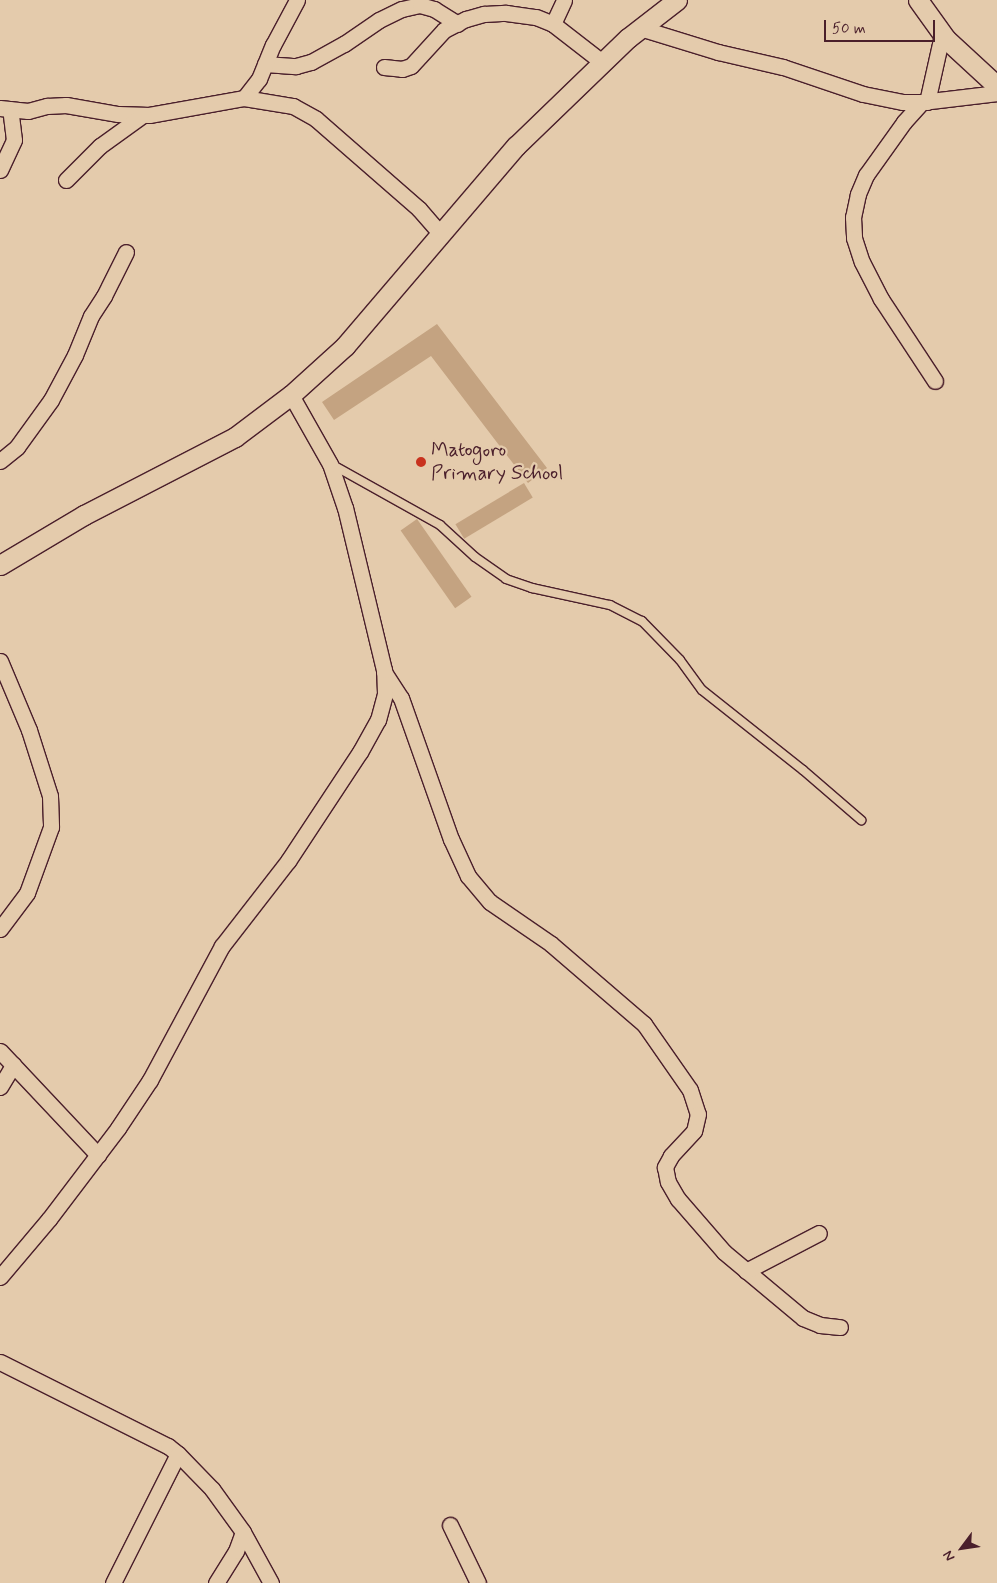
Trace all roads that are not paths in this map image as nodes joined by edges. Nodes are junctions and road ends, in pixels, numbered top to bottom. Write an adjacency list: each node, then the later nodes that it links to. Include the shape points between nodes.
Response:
1 (297, 0): 10 (street)
2 (564, 0): 6 (street)
3 (677, 0): 7 (street)
4 (918, 0): 8 (street)
5 (458, 24): 6 (street, via 484,14 506,13 536,17); 10 (street, via 434,9 420,5 379,20 311,62 296,66); 11 (street, via 444,30 411,66 402,69)
6 (553, 24): 9 (street)
7 (640, 28): 9 (street); 15 (street, via 791,70 863,94)
8 (942, 35): 12 (street); 15 (street)
9 (602, 62): 20 (street, via 516,146)
10 (265, 64): 14 (street, via 259,80)
11 (384, 67)
12 (997, 86)
13 (997, 93): 15 (street)
14 (244, 98): 17 (street); 20 (street, via 293,106 316,119 419,209)
15 (924, 102): 22 (street, via 904,122 866,175 853,217 854,238 862,262 881,299)
16 (5, 108): 17 (street, via 28,111 58,105); 18 (street, via 14,140)
17 (143, 115): 19 (street, via 100,146)
18 (0, 170)
19 (66, 180)
20 (440, 233): 23 (street, via 345,346)
21 (126, 252): 24 (street, via 51,400 17,447)
22 (935, 381)
23 (291, 395): 25 (street); 26 (street, via 235,437 84,516)
24 (0, 461)
25 (330, 464): 28 (street, via 345,508); 29 (lane, via 440,525 475,557 506,579 610,605 642,621 702,690)
26 (0, 565)
27 (0, 660): 30 (street, via 29,730 47,786 51,826 27,893)
28 (384, 670): 34 (street, via 384,693 378,720 360,752 288,861 222,946 150,1080); 36 (street, via 401,698 451,839 468,876 490,902 551,944 644,1024 690,1090 698,1114 694,1131 665,1167 668,1182 698,1224)
29 (861, 820)
30 (0, 929)
31 (0, 1051): 32 (street)
32 (13, 1065): 33 (street); 34 (street)
33 (0, 1087)
34 (98, 1155): 37 (street)
35 (819, 1233): 36 (street)
36 (746, 1271): 38 (street, via 803,1318 820,1325)
37 (0, 1277)
38 (840, 1326)
39 (0, 1362): 40 (street, via 168,1446)
40 (178, 1454): 42 (street, via 212,1489); 43 (street)
41 (450, 1525): 46 (street)
42 (243, 1532): 44 (street, via 236,1551); 45 (street)
43 (113, 1583)
44 (216, 1583)
45 (271, 1583)
46 (478, 1583)

